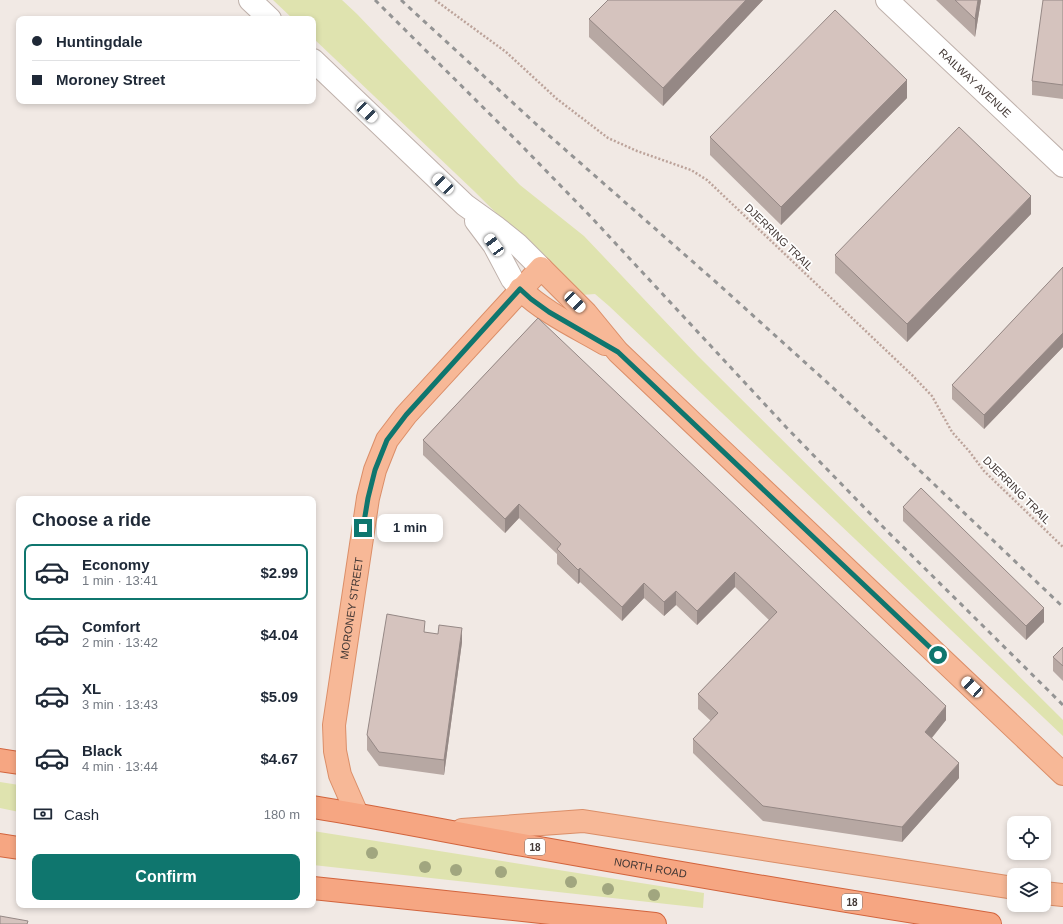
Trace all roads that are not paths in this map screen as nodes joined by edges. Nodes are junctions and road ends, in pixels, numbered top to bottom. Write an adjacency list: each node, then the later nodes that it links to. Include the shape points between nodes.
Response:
1 (250, 0): 3 (street)
2 (887, 0): 5 (street, RAILWAY AVENUE)
3 (267, 16)
4 (316, 63): 6 (street)
5 (1063, 166)
6 (465, 205): 7 (street, via 517,244); 8 (street, via 494,245)
7 (541, 268): 8 (main road, MORONEY STREET); 9 (main road, via 586,313)
8 (520, 289): 9 (main road, via 549,312); 14 (main road, MORONEY STREET, via 406,415 387,440 375,470 368,498 334,725 334,751 340,775)
9 (618, 352): 12 (main road)
10 (0, 760): 11 (highway)
11 (16, 763)
12 (1063, 774)
13 (316, 807): 14 (highway, NORTH ROAD / 18)
14 (357, 814): 15 (highway, NORTH ROAD / 18)
15 (445, 832): 18 (main road, via 583,821); 23 (highway, NORTH ROAD / 18)
16 (0, 845): 17 (highway)
17 (16, 848)
18 (1007, 887)
19 (316, 888): 22 (highway)
20 (1051, 894): 21 (main road)
21 (1063, 895)
22 (655, 924)
23 (990, 924)

